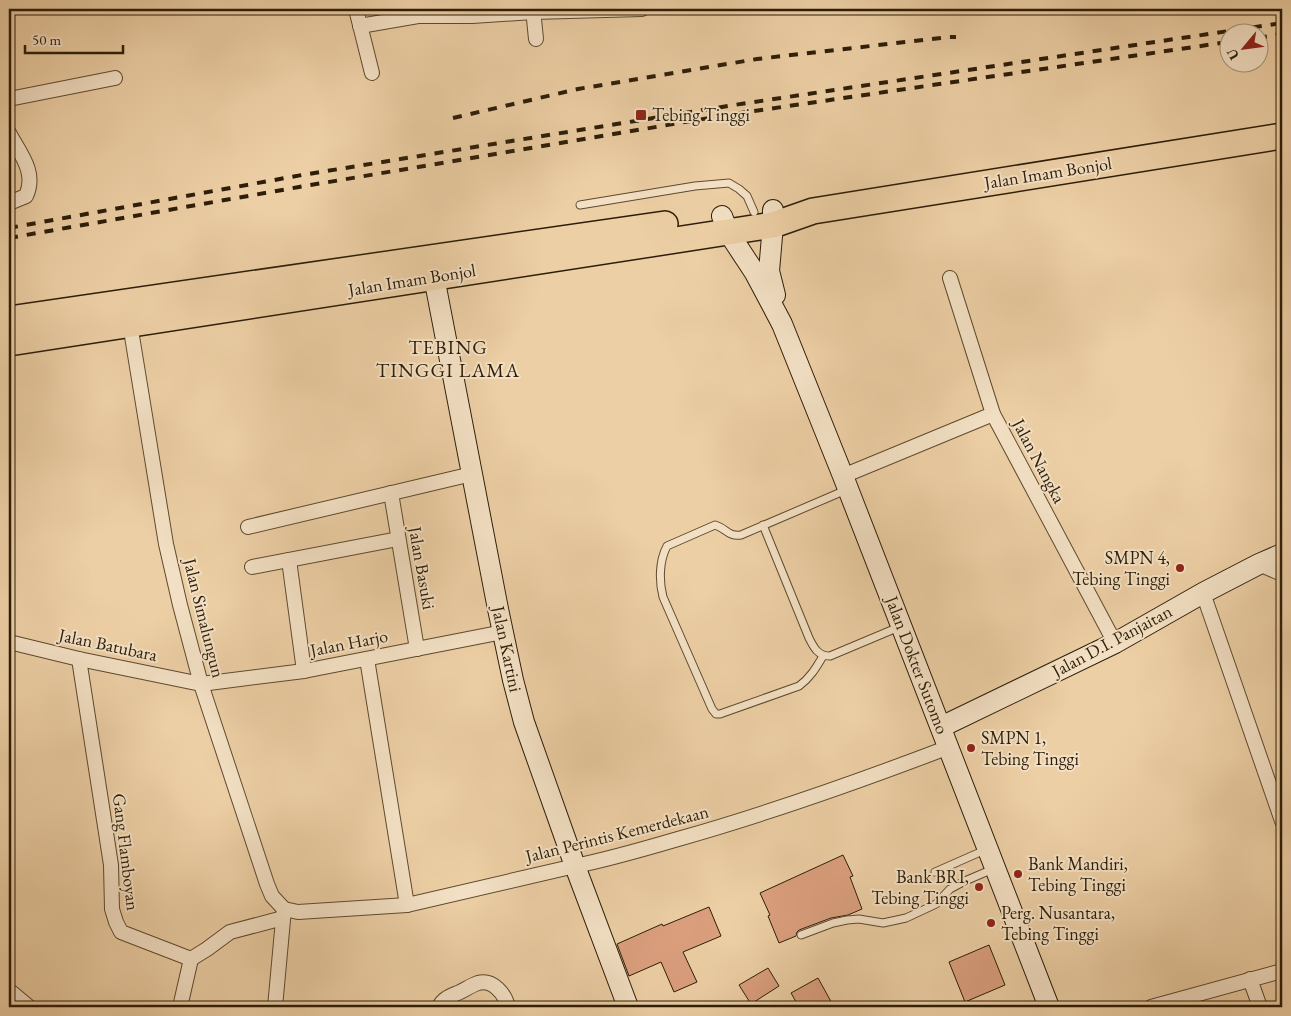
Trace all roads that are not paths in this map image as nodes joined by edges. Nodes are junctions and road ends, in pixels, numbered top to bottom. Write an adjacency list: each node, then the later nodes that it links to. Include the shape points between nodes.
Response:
1 (356, 9): 5 (street)
2 (642, 9): 3 (street)
3 (533, 11): 4 (street); 6 (street)
4 (472, 12): 5 (street, via 418,16)
5 (360, 26): 7 (street)
6 (536, 39)
7 (372, 73)
8 (115, 78): 9 (street)
9 (9, 99)
10 (9, 133): 12 (street, via 28,168 30,181 26,196)
11 (1282, 136): 14 (highway, Jalan Imam Bonjol, via 813,210 780,209)
12 (9, 203)
13 (580, 205): 14 (lane, via 729,183)
14 (767, 216): 15 (highway, Jalan Imam Bonjol); 20 (street, Jalan Dokter Sutomo, via 769,271)
15 (725, 224): 16 (highway, Jalan Imam Bonjol); 20 (street, Jalan Dokter Sutomo)
16 (432, 267): 18 (highway, Jalan Imam Bonjol); 19 (highway, Jalan Imam Bonjol); 23 (street, Jalan Kartini)
17 (950, 278): 22 (street)
18 (9, 319)
19 (130, 324): 21 (highway, Jalan Imam Bonjol); 44 (street, Jalan Simalungun, via 166,544)
20 (782, 324): 24 (street, Jalan Dokter Sutomo)
21 (9, 343)
22 (993, 414): 24 (street, Jalan Nangka); 38 (street, Jalan Nangka)
23 (472, 474): 25 (street); 36 (street, Jalan Kartini)
24 (846, 482): 26 (lane); 35 (street, Jalan Dokter Sutomo)
25 (391, 493): 27 (street); 28 (street, Jalan Basuki)
26 (763, 525): 40 (lane, via 809,638 815,650); 40 (lane, via 734,536 715,525 667,546 664,552 659,577 663,597 712,709 720,714 799,686 815,671)
27 (248, 527)
28 (398, 539): 30 (street); 39 (street, Jalan Basuki)
29 (1282, 554): 31 (street, Jalan D.I. Panjaitan)
30 (289, 560): 32 (street); 43 (street)
31 (1259, 564): 33 (street); 34 (street, Jalan D.I. Panjaitan)
32 (252, 567)
33 (1282, 574)
34 (1203, 593): 38 (street, Jalan D.I. Panjaitan); 47 (street)
35 (902, 626): 40 (lane); 45 (street, Jalan Dokter Sutomo)
36 (503, 632): 39 (street, Jalan Harjo); 49 (street, Jalan Kartini, via 524,722)
37 (9, 642): 42 (street, Jalan Batubara)
38 (1115, 642): 45 (street, Jalan D.I. Panjaitan)
39 (417, 649): 41 (street, Jalan Harjo)
40 (823, 656)
41 (367, 659): 43 (street, Jalan Harjo); 52 (street)
42 (79, 660): 44 (street, Jalan Batubara); 55 (street, Gang Flamboyan, via 111,864 112,909 116,922 121,932)
43 (304, 671): 44 (street, Jalan Harjo)
44 (201, 684): 53 (street, Jalan Simalungun, via 267,884)
45 (941, 727): 46 (street, Jalan Dokter Sutomo)
46 (949, 747): 48 (street, Jalan Dokter Sutomo); 49 (street, Jalan Perintis Kemerdekaan, via 731,824 603,861)
47 (1282, 821)
48 (988, 848): 50 (street, Jalan Dokter Sutomo); 51 (lane)
49 (574, 866): 52 (street, Jalan Perintis Kemerdekaan); 64 (street, Jalan Kartini)
50 (996, 868): 54 (lane, via 950,889 936,904 906,918 883,923 847,920); 65 (street, Jalan Dokter Sutomo)
51 (935, 872)
52 (407, 905): 53 (street, Jalan Perintis Kemerdekaan)
53 (284, 914): 55 (street, via 230,932); 61 (street)
54 (801, 936)
55 (191, 959): 60 (street)
56 (1282, 971): 57 (street)
57 (1250, 979): 66 (street); 67 (street)
58 (11, 992): 59 (street)
59 (29, 1007)
60 (180, 1007)
61 (275, 1007)
62 (439, 1007): 63 (street, via 444,999 478,983 489,983 506,998)
63 (508, 1007)
64 (628, 1007)
65 (1049, 1007)
66 (1151, 1007)
67 (1260, 1007)

